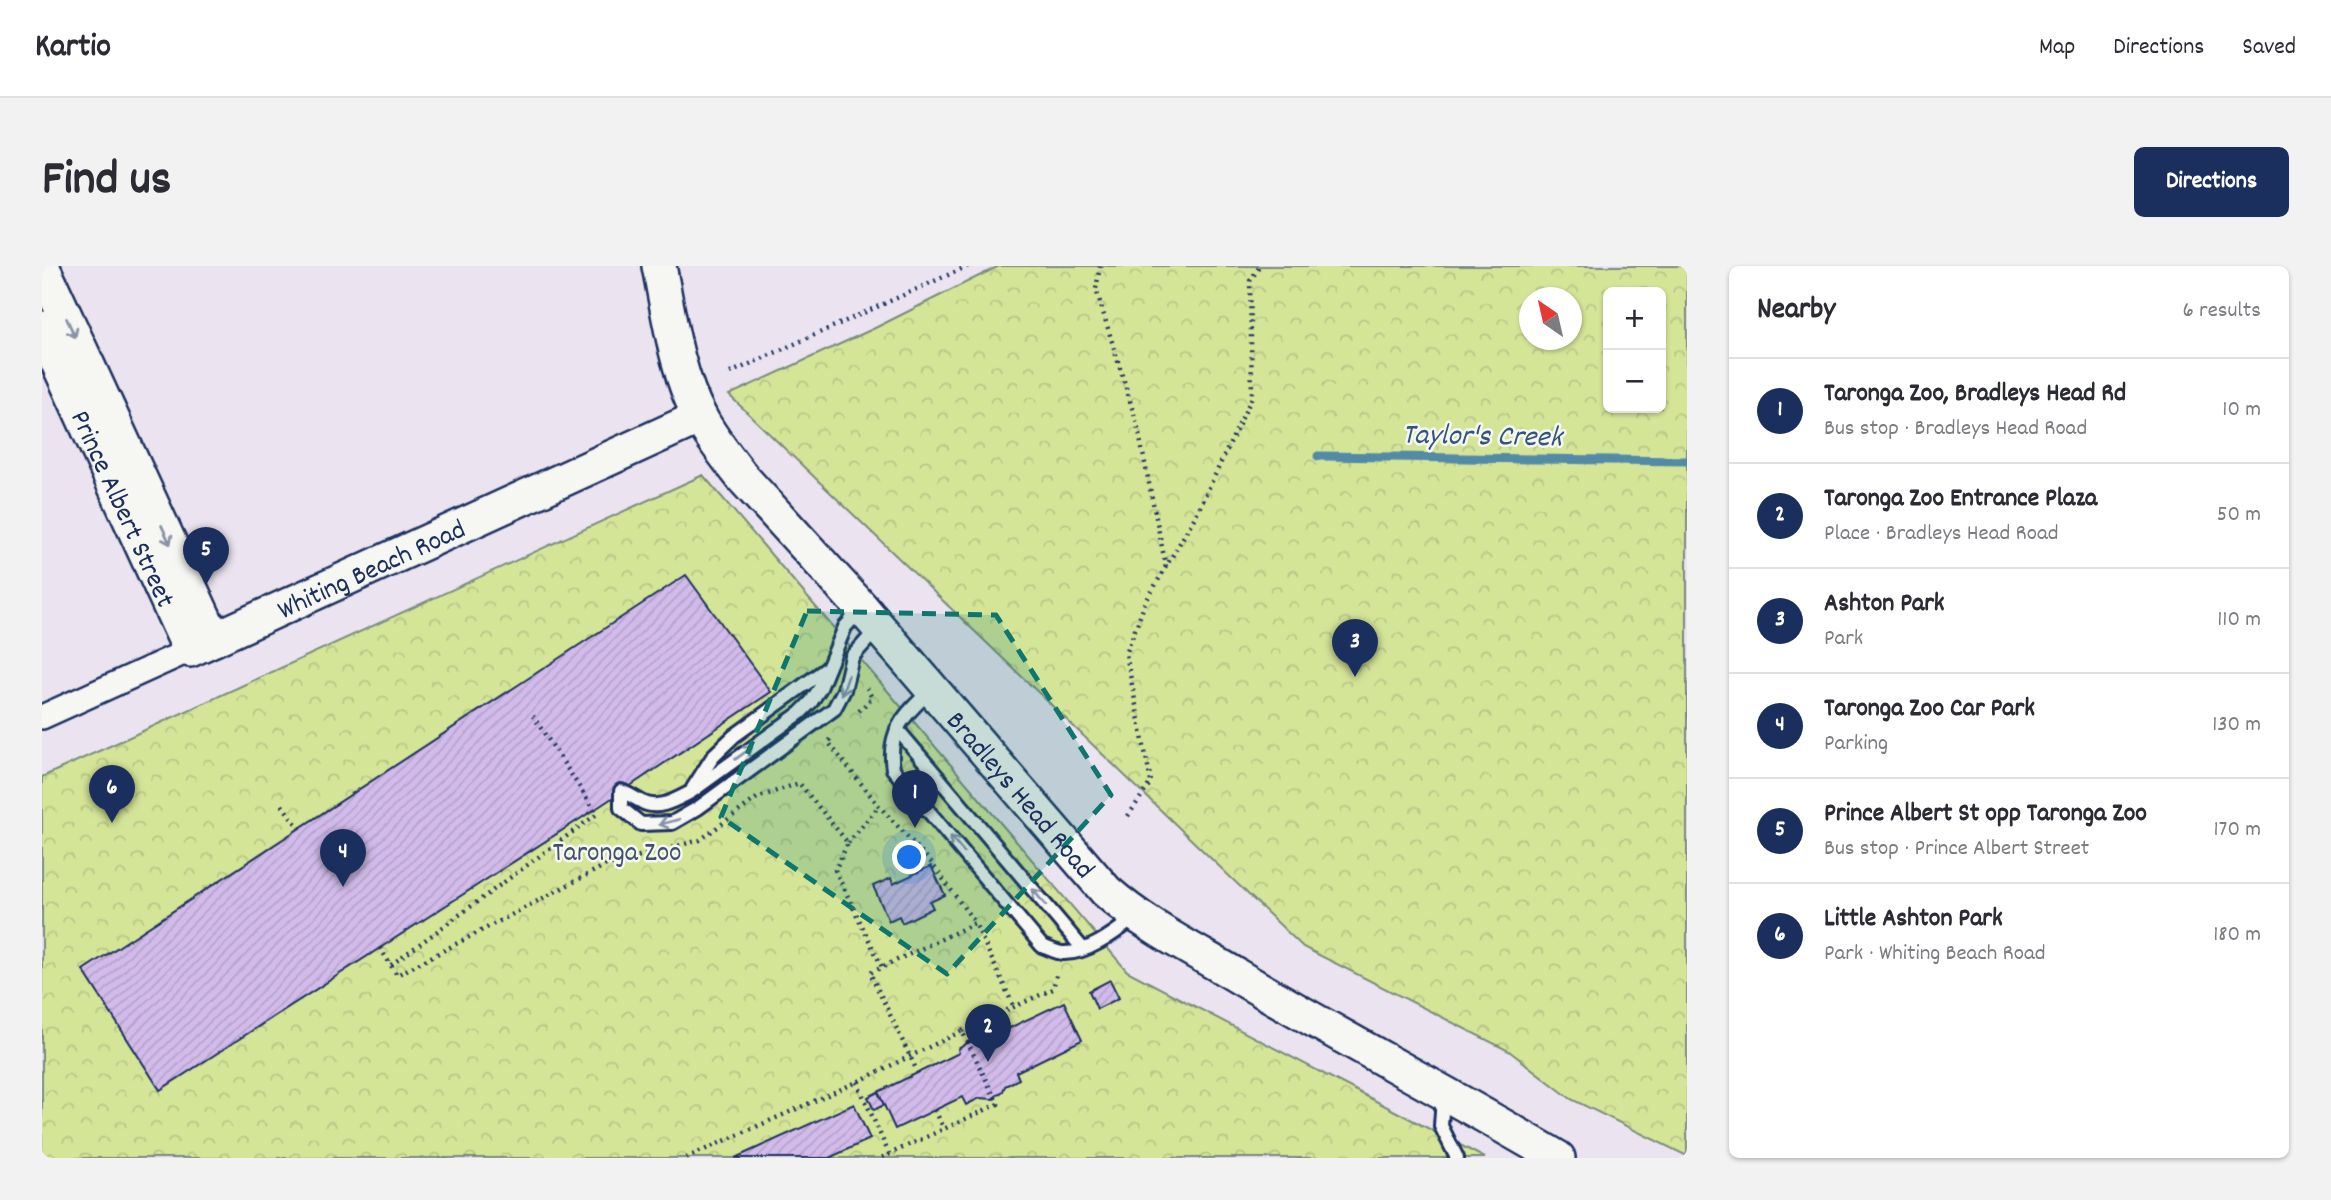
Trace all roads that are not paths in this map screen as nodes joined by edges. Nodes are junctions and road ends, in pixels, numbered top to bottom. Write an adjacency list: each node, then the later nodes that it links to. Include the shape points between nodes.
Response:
1 (43, 266): 6 (street, Prince Albert Street, one-way to 6)
2 (659, 266): 4 (street, Bradleys Head Road, via 678,353)
3 (43, 331): 6 (street, Prince Albert Street)
4 (700, 417): 5 (street, Bradleys Head Road, via 743,478); 6 (street, Whiting Beach Road)
5 (870, 618): 7 (lane, via 845,627); 8 (street, Bradleys Head Road); 11 (lane, one-way to 11, via 834,709 672,823 641,824 621,808 621,791 645,805 673,802)
6 (202, 644): 9 (street, Whiting Beach Road)
7 (827, 668): 11 (lane, via 734,736 714,755); 11 (lane, one-way to 7, via 800,713 820,688)
8 (932, 690): 10 (lane, via 912,707); 12 (street, Bradleys Head Road, via 1106,891)
9 (42, 717)
10 (897, 729): 13 (lane, one-way to 10); 13 (lane, one-way to 10, via 1062,954 1042,946 893,769 890,750)
11 (691, 792)
12 (1137, 915): 13 (lane); 14 (street, Bradleys Head Road)
13 (1083, 949)
14 (1444, 1093): 15 (lane, via 1441,1126); 16 (street, Bradleys Head Road)
15 (1457, 1158)
16 (1558, 1158)

